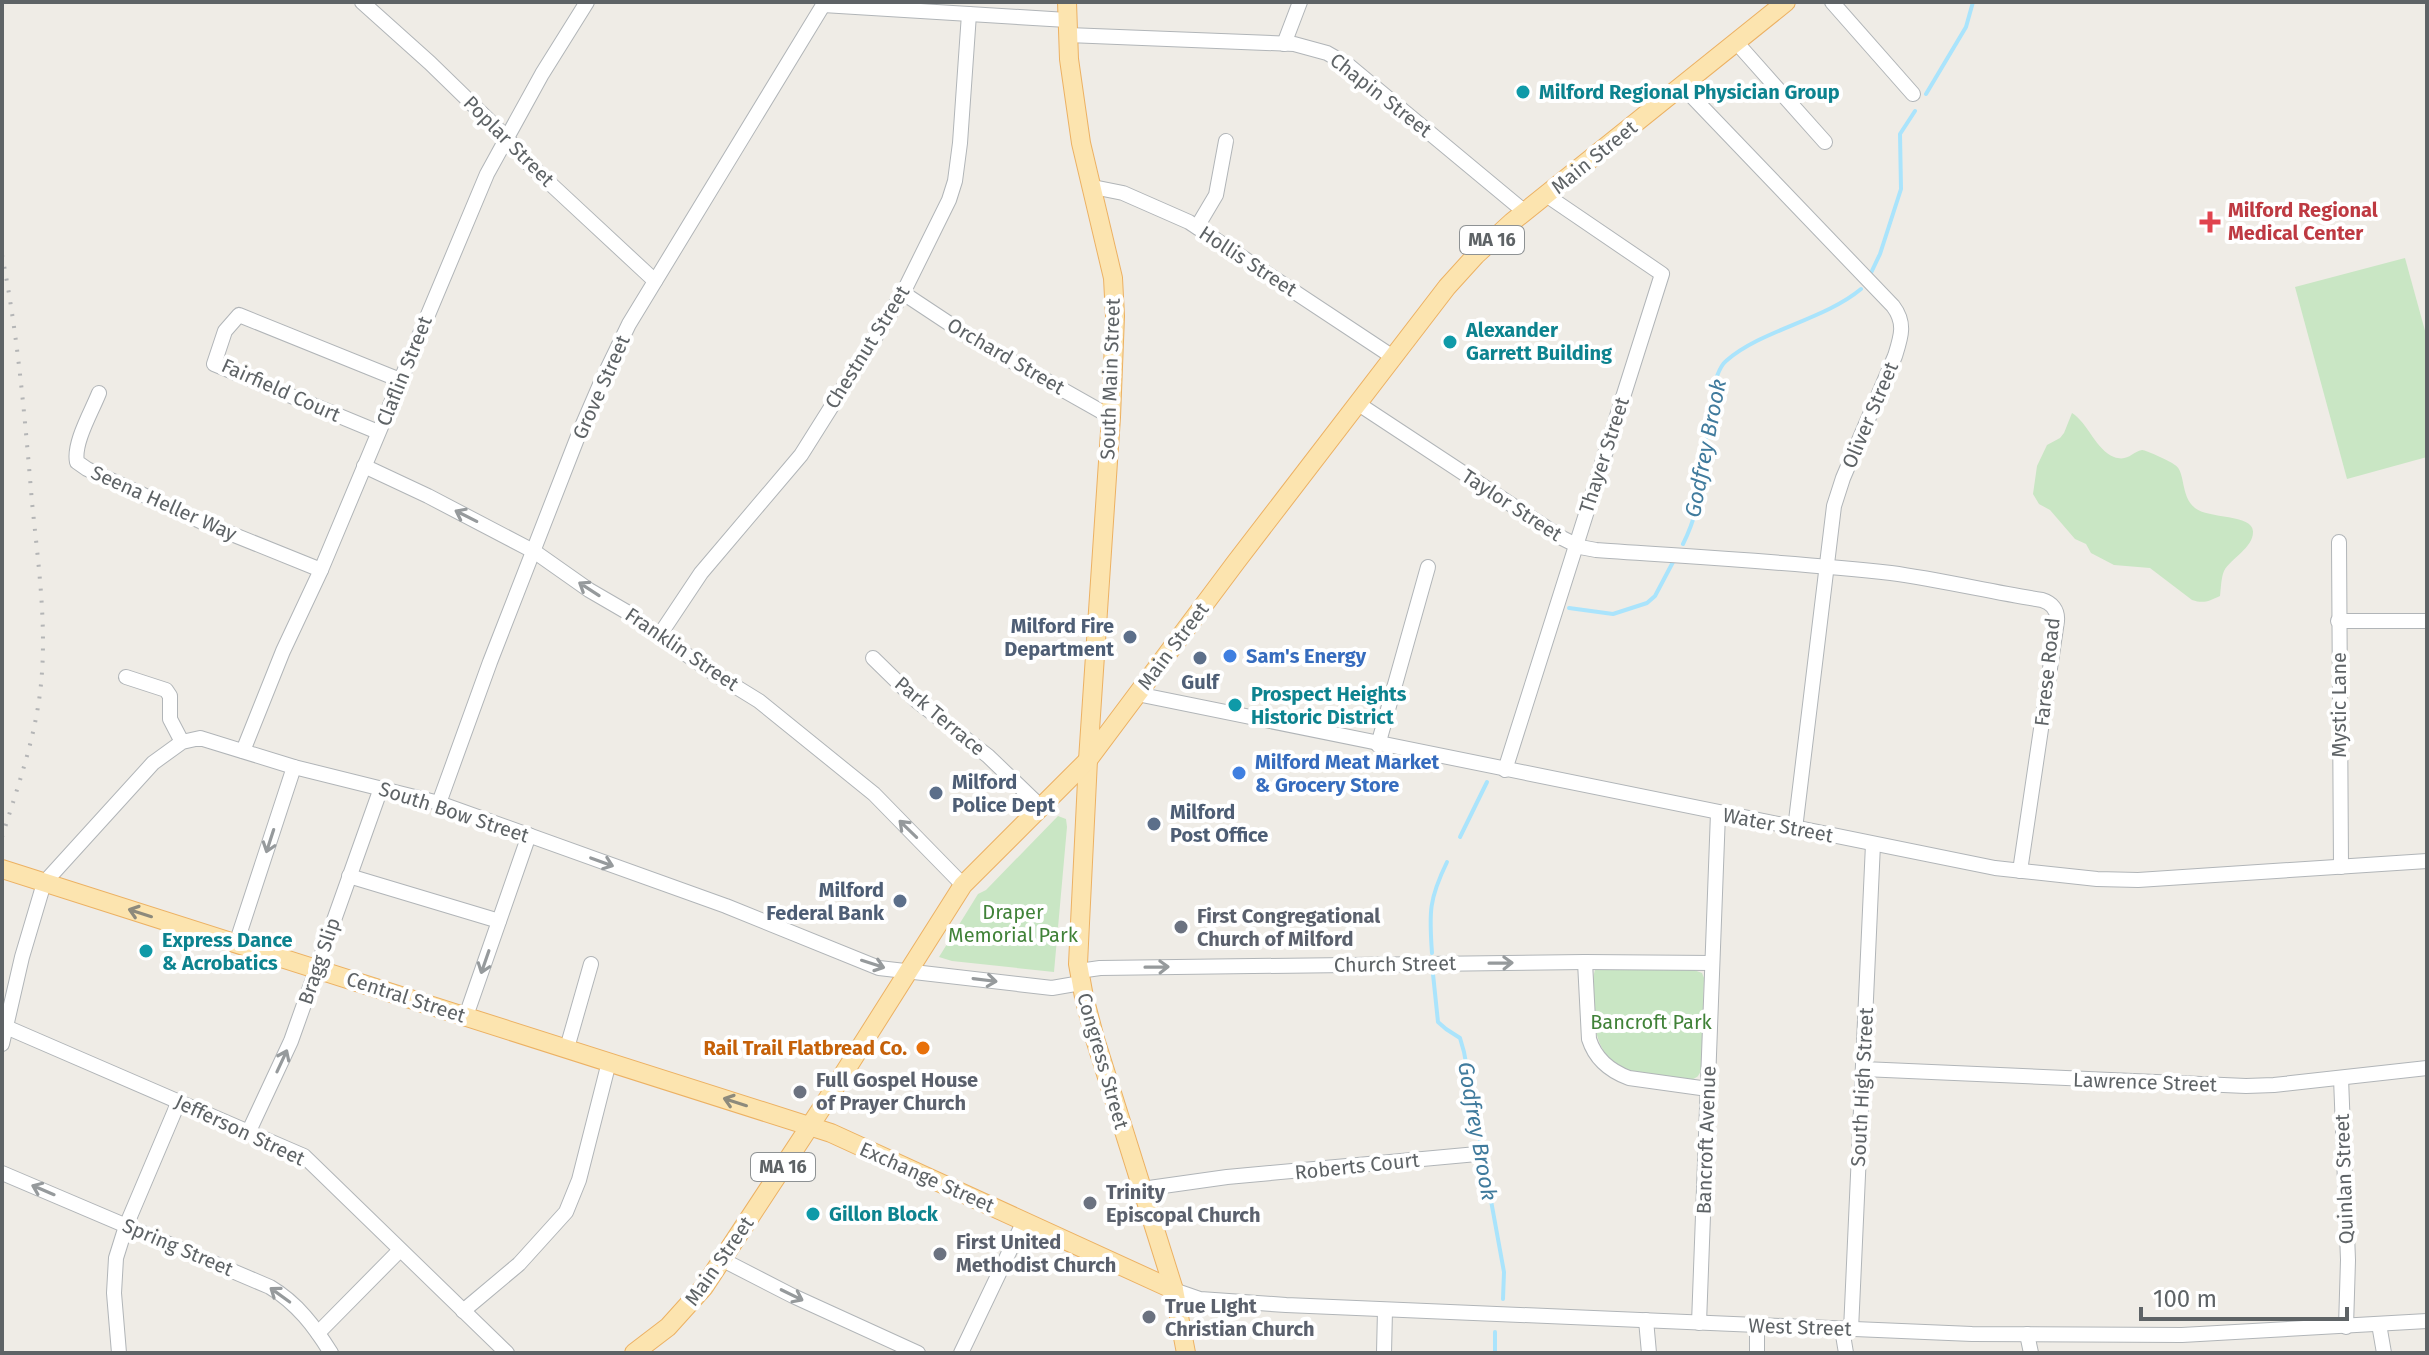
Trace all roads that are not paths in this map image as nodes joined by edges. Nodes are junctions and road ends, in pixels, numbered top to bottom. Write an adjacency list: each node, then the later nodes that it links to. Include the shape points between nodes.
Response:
1 (362, 2): 13 (street, Poplar Street)
2 (587, 2): 13 (street, Claflin Street)
3 (1300, 2): 10 (street)
4 (1786, 2): 9 (main road, Main Street / MA 16)
5 (1832, 2): 12 (street)
6 (819, 5): 7 (street, Chapin Street); 20 (street, Grove Street)
7 (969, 14): 8 (street, Chapin Street); 21 (street, Chestnut Street, via 955,181)
8 (1067, 19): 10 (street, Chapin Street); 16 (main road, South Main Street, via 1081,143)
9 (1736, 42): 11 (main road, Main Street / MA 16); 15 (street)
10 (1284, 44): 18 (street, Chapin Street, via 1316,49 1342,61)
11 (1682, 86): 17 (main road, Main Street / MA 16); 33 (street, Oliver Street, via 1901,316 1895,356 1837,497)
12 (1913, 94)
13 (506, 137): 20 (street, Poplar Street); 23 (street, Claflin Street)
14 (1226, 141): 19 (street, via 1216,195)
15 (1825, 142)
16 (1093, 187): 19 (street, Hollis Street, via 1152,204); 26 (main road, South Main Street, via 1113,278)
17 (1546, 195): 18 (main road, Main Street / MA 16); 30 (street, Thayer Street, via 1662,274)
18 (1525, 212): 22 (main road, Main Street / MA 16, via 1464,267)
19 (1197, 227): 22 (street, Hollis Street)
20 (655, 281): 31 (street, Grove Street, via 602,380)
21 (903, 293): 26 (street, Orchard Street); 37 (street, Chestnut Street, via 801,455 701,573)
22 (1393, 357): 25 (main road, Main Street / MA 16)
23 (400, 380): 27 (street, Claflin Street); 27 (street, Fairfield Court, via 239,315 225,331 214,364)
24 (99, 393): 34 (street, Seena Heller Way, via 78,445 77,462 202,522)
25 (1357, 403): 30 (street, Taylor Street); 40 (main road, Main Street / MA 16)
26 (1111, 417): 44 (main road, South Main Street)
27 (378, 432): 28 (street, Claflin Street)
28 (364, 466): 31 (street, Franklin Street, one-way to 28); 34 (street, Claflin Street)
29 (2339, 542): 35 (street, Mystic Lane)
30 (1576, 545): 33 (street, Taylor Street); 46 (street, Thayer Street)
31 (535, 552): 37 (street, Franklin Street, one-way to 31); 48 (street, Grove Street)
32 (1428, 567): 42 (street)
33 (1827, 567): 51 (street, Oliver Street); 57 (street, Farese Road, via 1953,582 2042,600 2056,611)
34 (321, 570): 43 (street, Claflin Street)
35 (2338, 621): 36 (street); 55 (street, Mystic Lane)
36 (2427, 621)
37 (659, 636): 60 (street, Franklin Street, one-way to 37, via 825,752)
38 (873, 658): 49 (street, Park Terrace)
39 (126, 677): 41 (street, via 166,690 170,719)
40 (1137, 694): 42 (street, Water Street); 44 (main road, Main Street / MA 16)
41 (182, 742): 43 (street, South Bow Street, via 200,738); 59 (street, via 153,763)
42 (1378, 745): 46 (street, Water Street)
43 (243, 751): 45 (street, South Bow Street)
44 (1088, 760): 49 (main road, Main Street / MA 16); 68 (main road, Congress Street)
45 (294, 767): 47 (street, South Bow Street); 62 (street, one-way to 62)
46 (1505, 770): 50 (street, Water Street)
47 (381, 788): 48 (street, South Bow Street); 58 (street, Bragg Slip)
48 (439, 803): 52 (street, South Bow Street)
49 (1041, 807): 60 (main road, Main Street / MA 16)
50 (1718, 813): 51 (street, Water Street); 64 (street, Bancroft Avenue)
51 (1795, 829): 53 (street, Water Street)
52 (529, 835): 61 (street); 67 (street, South Bow Street, one-way to 67, via 879,968)
53 (1873, 844): 57 (street, Water Street); 75 (street, South High Street)
54 (2427, 861): 55 (street, Water Street)
55 (2341, 867): 57 (street, Water Street, via 2128,880)
56 (2, 869): 59 (main road, Central Street)
57 (2020, 871)
58 (349, 876): 61 (street); 66 (street, Bragg Slip)
59 (44, 883): 62 (main road, Central Street, one-way to 59); 70 (street)
60 (963, 885): 67 (main road, Main Street / MA 16)
61 (499, 921): 69 (street, one-way to 69)
62 (236, 944): 66 (main road, Central Street)
63 (1585, 962): 64 (street, Church Street); 68 (street, Church Street, one-way to 63, via 1100,968); 77 (street, via 1589,1039 1601,1061 1629,1078)
64 (1712, 963): 77 (street, Bancroft Avenue)
65 (591, 964): 72 (street)
66 (317, 969): 69 (main road, Central Street); 80 (street, Bragg Slip, one-way to 66)
67 (907, 970): 68 (street, South Bow Street, one-way to 68, via 1052,988); 79 (main road, Main Street / MA 16)
68 (1080, 977): 83 (main road, Congress Street)
69 (466, 1016): 72 (main road, Central Street)
70 (6, 1027): 71 (street); 78 (street, Jefferson Street)
71 (2, 1044)
72 (567, 1048): 73 (main road, Central Street)
73 (609, 1062): 79 (main road, Central Street, one-way to 73); 90 (street, via 566,1212 519,1264)
74 (2427, 1068): 76 (street, Lawrence Street)
75 (1863, 1069): 76 (street, Lawrence Street, via 2203,1085); 97 (street, South High Street)
76 (2341, 1078): 96 (street, Quinlan Street)
77 (1708, 1089): 93 (street, Bancroft Avenue)
78 (179, 1101): 80 (street, Jefferson Street); 85 (street)
79 (810, 1125): 84 (main road, Exchange Street); 87 (main road, Main Street / MA 16)
80 (249, 1131): 86 (street, Jefferson Street, via 307,1159)
81 (1477, 1154): 83 (street, Roberts Court)
82 (2, 1173): 85 (street, Spring Street, one-way to 82)
83 (1142, 1189): 88 (main road, Congress Street)
84 (1024, 1221): 88 (main road, Exchange Street); 105 (street)
85 (126, 1226): 98 (street, Spring Street, one-way to 85, via 270,1287); 100 (street, via 114,1271)
86 (400, 1250): 90 (street, Jefferson Street); 98 (street)
87 (723, 1260): 103 (main road, Main Street / MA 16, via 681,1315); 104 (street, one-way to 104)
88 (1174, 1290): 89 (street, West Street, via 1200,1299); 106 (main road, Congress Street)
89 (1385, 1310): 91 (street, West Street); 107 (street)
90 (463, 1311): 102 (street, Jefferson Street)
91 (1646, 1320): 93 (street, West Street); 108 (street)
92 (2427, 1321): 94 (street, West Street)
93 (1699, 1323): 95 (street, West Street)
94 (2379, 1324): 96 (street, West Street); 112 (street)
95 (1757, 1326): 97 (street, West Street); 109 (street)
96 (2346, 1327): 99 (street, West Street, via 2182,1335)
97 (1847, 1330): 99 (street, West Street); 110 (street, South High Street)
98 (318, 1333): 101 (street, Spring Street)
99 (2027, 1334): 111 (street)
100 (119, 1353)
101 (331, 1353)
102 (507, 1353)
103 (634, 1353)
104 (918, 1353)
105 (961, 1353)
106 (1186, 1353)
107 (1384, 1353)
108 (1649, 1353)
109 (1757, 1353)
110 (1846, 1353)
111 (2031, 1353)
112 (2384, 1353)

